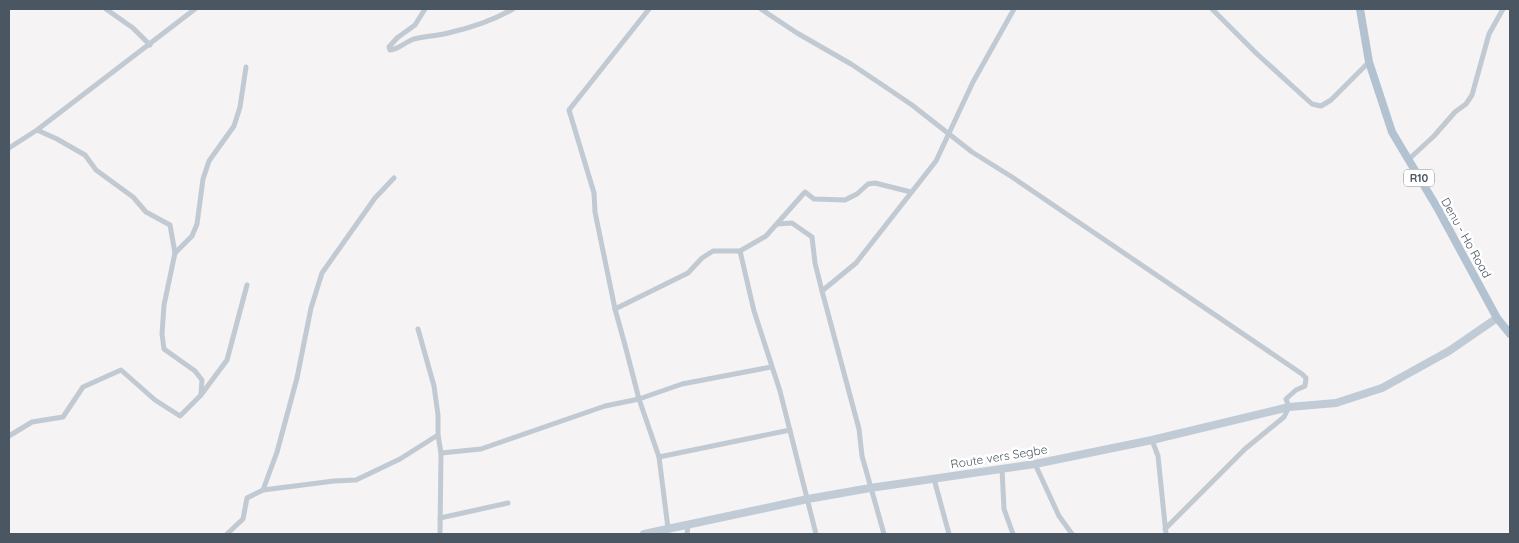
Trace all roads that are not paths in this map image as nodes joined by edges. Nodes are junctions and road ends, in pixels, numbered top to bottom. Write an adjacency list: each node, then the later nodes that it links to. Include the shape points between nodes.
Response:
1 (106, 9): 11 (street, via 134,28)
2 (196, 9): 11 (street)
3 (425, 9): 4 (street, via 415,25 397,38 390,50 408,41 476,27)
4 (513, 9)
5 (649, 9): 25 (street, via 569,110 594,193)
6 (761, 9): 15 (street, via 851,64)
7 (1014, 9): 15 (street, via 973,82)
8 (1212, 9): 12 (street, via 1312,104 1321,106 1331,100)
9 (1360, 9): 12 (main road, Denu - Ho Road / R10)
10 (1503, 9): 17 (street, via 1489,34 1472,95)
11 (150, 44): 14 (street)
12 (1369, 62): 17 (main road, Denu - Ho Road / R10, via 1392,132)
13 (246, 67): 22 (street, via 234,126 209,162 203,179 197,224 192,236)
14 (37, 130): 16 (street); 22 (street, via 85,155 96,170 133,197 146,212 170,225)
15 (949, 134): 19 (street, via 936,161); 32 (street, via 1302,374 1305,386 1286,399)
16 (9, 148)
17 (1408, 160): 26 (main road, Denu - Ho Road / R10)
18 (394, 178): 43 (street, via 375,198 322,273 277,452)
19 (911, 192): 20 (street, via 875,183 868,184 845,200 814,199 805,192); 24 (street, via 856,263)
20 (776, 224): 21 (street, via 766,236); 24 (street, via 792,223 812,238)
21 (740, 250): 25 (street, via 713,251 688,272); 29 (street)
22 (175, 253): 30 (street, via 164,305 164,349 195,371 202,380)
23 (247, 285): 30 (street, via 227,360)
24 (822, 291): 42 (street, via 859,429)
25 (615, 309): 31 (street)
26 (1497, 318): 28 (main road, Denu - Ho Road / R10); 32 (main road, Route vers Segbe, via 1449,351 1382,388 1336,404)
27 (418, 329): 34 (street, via 434,386)
28 (1510, 334)
29 (771, 366): 31 (street, via 682,384); 33 (street)
30 (200, 395): 35 (street, via 180,416 155,400 121,370 83,387 63,417 32,422)
31 (639, 399): 37 (street, via 605,406 481,449); 38 (street)
32 (1289, 407): 36 (main road, Route vers Segbe); 49 (street, via 1284,417 1246,448)
33 (790, 430): 38 (street); 44 (street)
34 (438, 435): 37 (street); 43 (street, via 400,459 356,480)
35 (9, 436)
36 (1152, 440): 39 (main road, Route vers Segbe); 49 (street, via 1158,456)
37 (441, 453): 46 (street)
38 (659, 457): 48 (street)
39 (1036, 464): 40 (main road, Route vers Segbe); 58 (street, via 1059,516)
40 (1002, 470): 41 (main road, Route vers Segbe); 57 (street, via 1004,509)
41 (934, 479): 42 (main road, Route vers Segbe); 56 (street)
42 (870, 488): 44 (main road, Route vers Segbe); 55 (street)
43 (263, 490): 50 (street, via 247,498 243,519)
44 (808, 500): 47 (main road, Route vers Segbe); 54 (street)
45 (508, 504): 46 (street)
46 (440, 518): 51 (street)
47 (688, 526): 48 (main road, Route vers Segbe); 53 (street)
48 (668, 528): 52 (main road, Route vers Segbe)
49 (1165, 532)
50 (227, 534)
51 (440, 534)
52 (644, 534)
53 (687, 534)
54 (816, 534)
55 (884, 534)
56 (950, 534)
57 (1013, 534)
58 (1072, 534)

